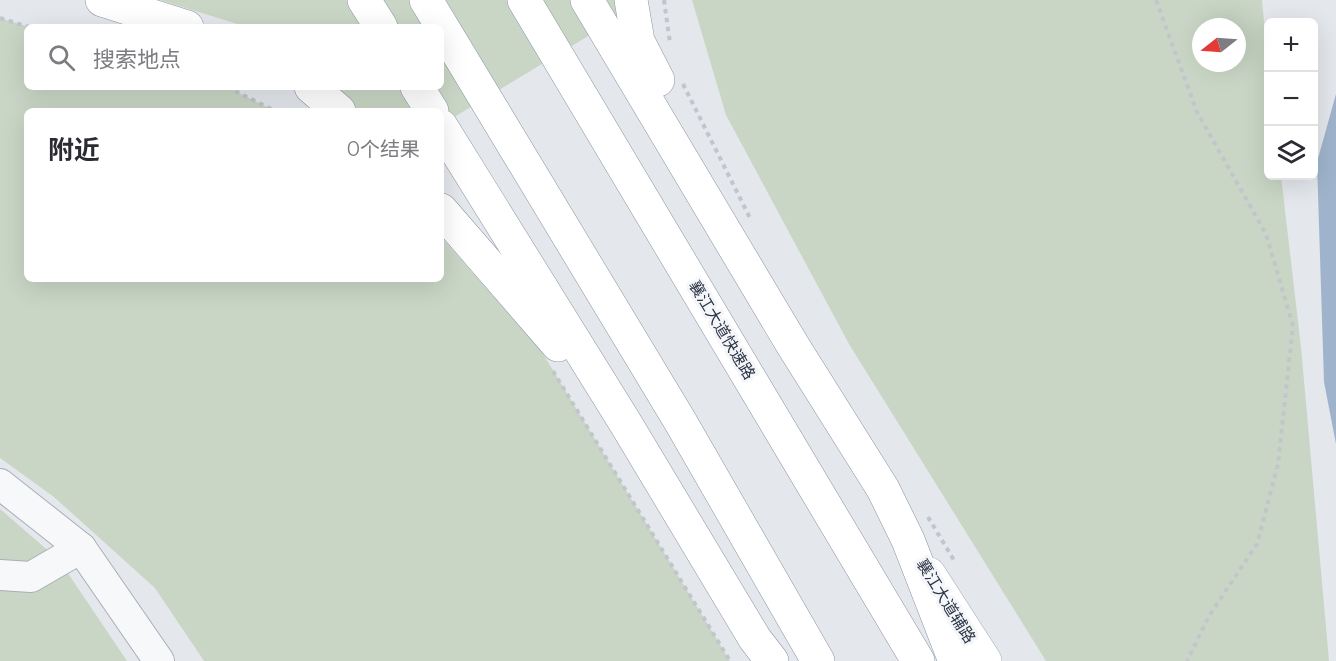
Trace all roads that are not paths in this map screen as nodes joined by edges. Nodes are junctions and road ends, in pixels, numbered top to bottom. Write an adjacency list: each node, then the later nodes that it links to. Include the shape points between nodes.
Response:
1 (102, 0): 7 (main road)
2 (364, 0): 8 (main road)
3 (426, 0): 9 (main road)
4 (524, 0): 26 (main road, 襄江大道快速路)
5 (587, 0): 17 (main road)
6 (631, 0): 17 (main road, via 638,41)
7 (178, 24)
8 (379, 24)
9 (440, 24)
10 (444, 30): 25 (main road, via 680,421)
11 (314, 90): 13 (main road)
12 (419, 90): 14 (main road)
13 (336, 108)
14 (430, 108)
15 (444, 131): 18 (main road)
16 (444, 213): 18 (main road)
17 (792, 344): 20 (main road, via 883,489)
18 (626, 424): 23 (main road)
19 (0, 484): 21 (street)
20 (908, 540): 27 (main road); 28 (main road, 襄江大道辅路)
21 (81, 548): 22 (street, via 31,577); 24 (street)
22 (0, 575)
23 (765, 654)
24 (159, 661)
25 (818, 661)
26 (918, 661)
27 (955, 661)
28 (985, 661)

